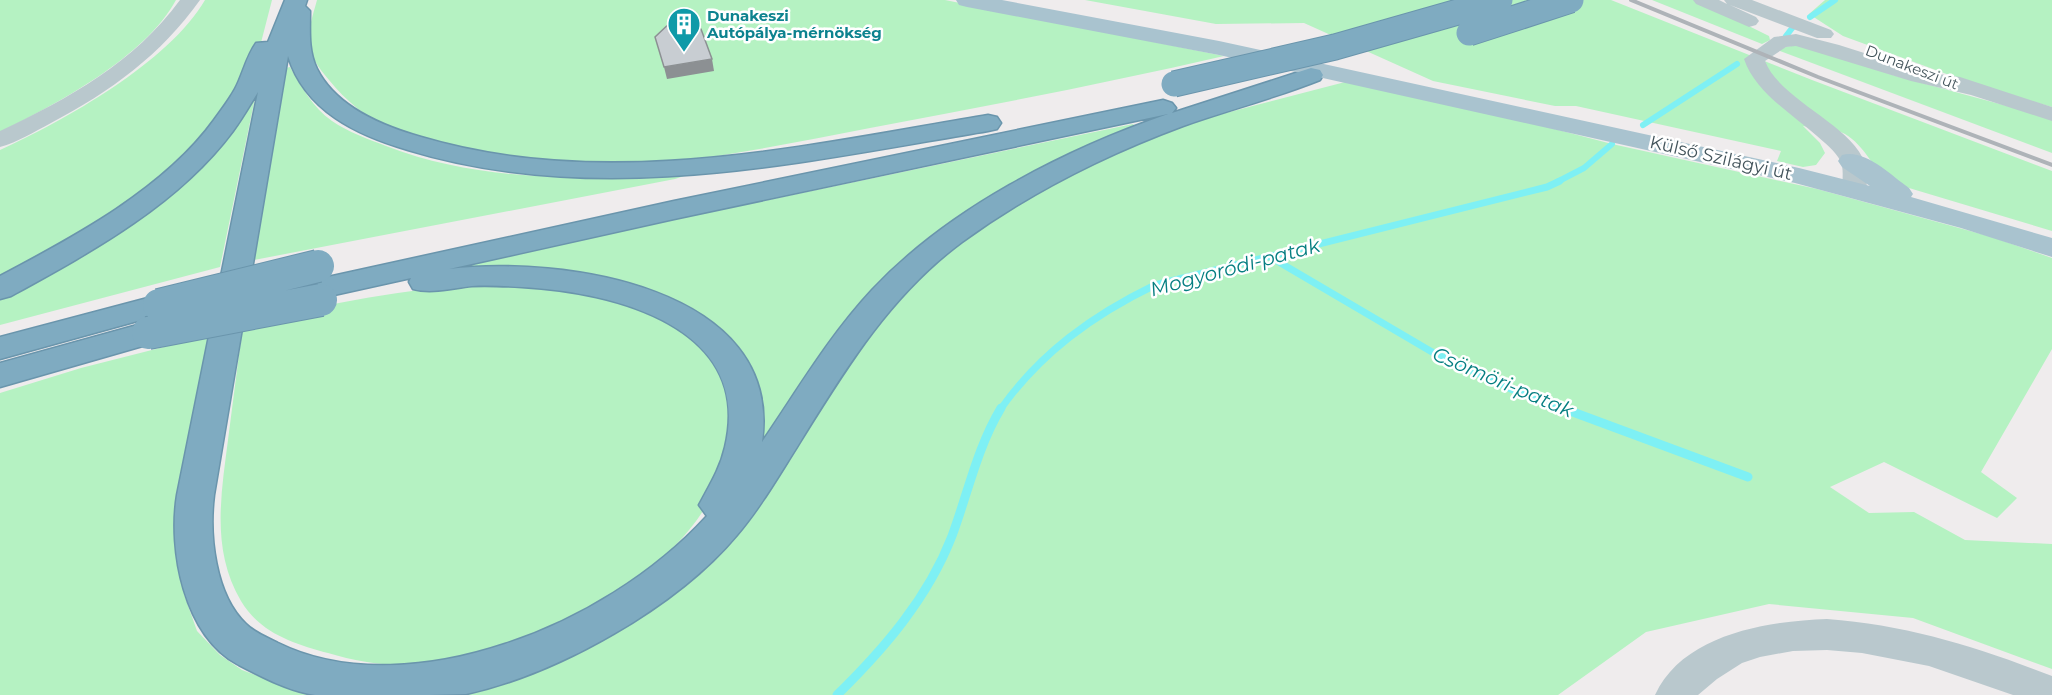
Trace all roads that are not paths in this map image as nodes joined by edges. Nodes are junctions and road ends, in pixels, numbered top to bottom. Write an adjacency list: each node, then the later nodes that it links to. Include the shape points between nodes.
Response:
1 (190, 0): 15 (street, via 164,34 132,63 61,109)
2 (967, 0): 17 (main road, Külső Szilágyi út, via 1219,48)
3 (1500, 0): 14 (highway, bridge, via 1335,47)
4 (1571, 0): 8 (highway, bridge)
5 (1703, 0): 9 (street, via 1761,26)
6 (1734, 0): 11 (street, Dunakeszi út)
7 (287, 7): 14 (highway, via 311,80 345,115 419,148 514,167 626,171 791,155); 22 (highway, via 250,87 231,119 204,149 117,221); 26 (highway, via 194,506 203,582 229,634 255,652 333,681 414,685 494,667 560,642)
8 (1445, 40)
9 (1781, 40): 11 (street, via 1832,49); 16 (street, via 1754,59 1757,69)
10 (1400, 51): 12 (highway, via 1311,75 1267,92)
11 (1970, 89): 13 (street, Dunakeszi út)
12 (1214, 102): 21 (highway, via 1128,116); 26 (highway, via 1073,164 995,209 922,259 887,293 841,352 731,514 704,546)
13 (2052, 114)
14 (988, 123): 21 (highway)
15 (0, 141)
16 (1845, 151): 17 (main road, via 1819,169); 18 (street); 19 (main road, via 1884,186)
17 (1799, 176): 18 (main road, Külső Szilágyi út)
18 (1855, 191): 19 (main road, Külső Szilágyi út)
19 (1926, 210): 20 (main road, Külső Szilágyi út)
20 (2052, 248)
21 (318, 285): 23 (highway, bridge); 26 (highway, via 406,284 486,276 549,280 646,300 705,331 726,352 743,384 748,423 745,446 730,487 706,523)
22 (0, 289)
23 (154, 319): 24 (highway); 25 (highway)
24 (0, 348)
25 (0, 375)
26 (648, 589)
27 (2052, 693): 28 (street, via 1958,658 1905,644 1834,635 1770,637 1718,656)
28 (1674, 695)

